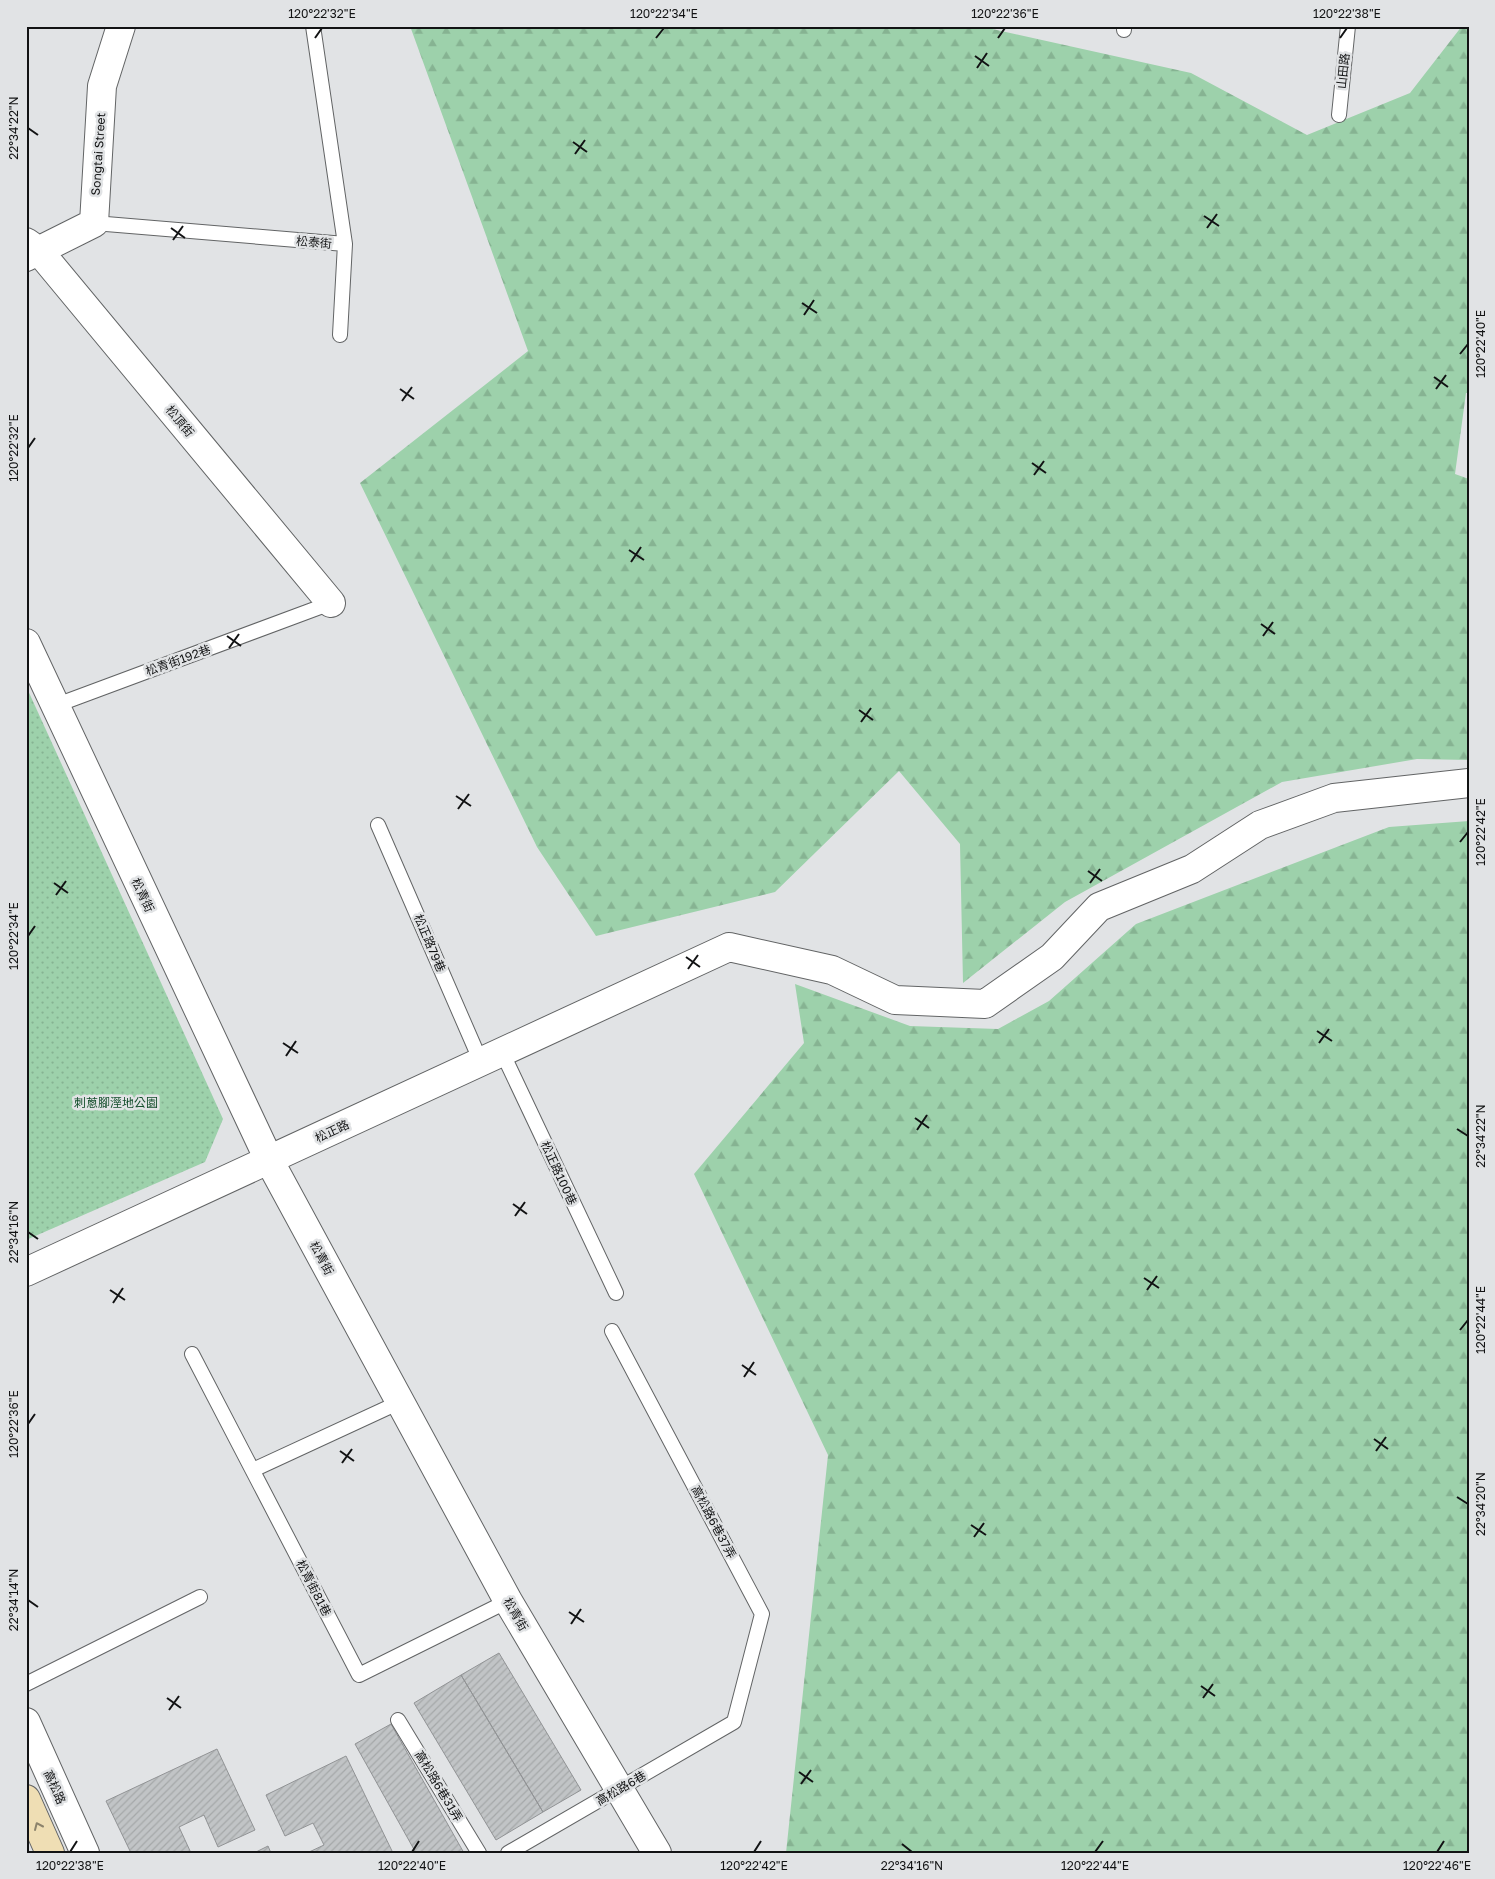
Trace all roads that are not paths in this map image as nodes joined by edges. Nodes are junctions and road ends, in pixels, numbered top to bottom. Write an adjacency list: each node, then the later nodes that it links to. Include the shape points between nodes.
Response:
1 (121, 26): 5 (street, Songtai Street, via 102,86)
2 (313, 26): 6 (lane, 松泰街)
3 (1348, 26): 4 (lane, 山田路)
4 (1339, 115)
5 (94, 224): 6 (lane, 松泰街); 7 (street)
6 (345, 244): 8 (lane)
7 (31, 250): 9 (street, 松頂街)
8 (340, 335)
9 (331, 603): 11 (lane, 松青街192巷)
10 (26, 643): 11 (street, 松青街)
11 (54, 706): 15 (street, 松青街)
12 (1469, 783): 14 (street, 松正路, via 1334,798 1260,825 1192,868 1099,907 1052,957 985,1004 895,1000 832,970 729,947)
13 (378, 825): 14 (lane, 松正路79巷)
14 (491, 1057): 15 (street, 松正路); 17 (lane, 松正路100巷)
15 (269, 1160): 16 (street, 松正路); 20 (street, 松青街)
16 (26, 1272)
17 (616, 1293)
18 (612, 1331): 27 (lane, 高松路6巷37弄, via 762,1614)
19 (192, 1354): 21 (lane, 松青街81巷)
20 (400, 1402): 21 (lane); 23 (street, 松青街)
21 (253, 1470): 23 (lane, 松青街81巷, via 359,1675)
22 (200, 1596): 24 (lane)
23 (508, 1602): 28 (street, 松青街)
24 (26, 1684)
25 (398, 1720): 32 (lane, 高松路6巷31弄)
26 (26, 1722): 31 (street, 高松路)
27 (734, 1722): 28 (lane, 高松路6巷)
28 (619, 1789): 33 (lane, 高松路6巷); 34 (street, 松青街)
29 (26, 1799): 30 (street, one-way to 29)
30 (50, 1853)
31 (85, 1853)
32 (479, 1853)
33 (508, 1853)
34 (657, 1853)

